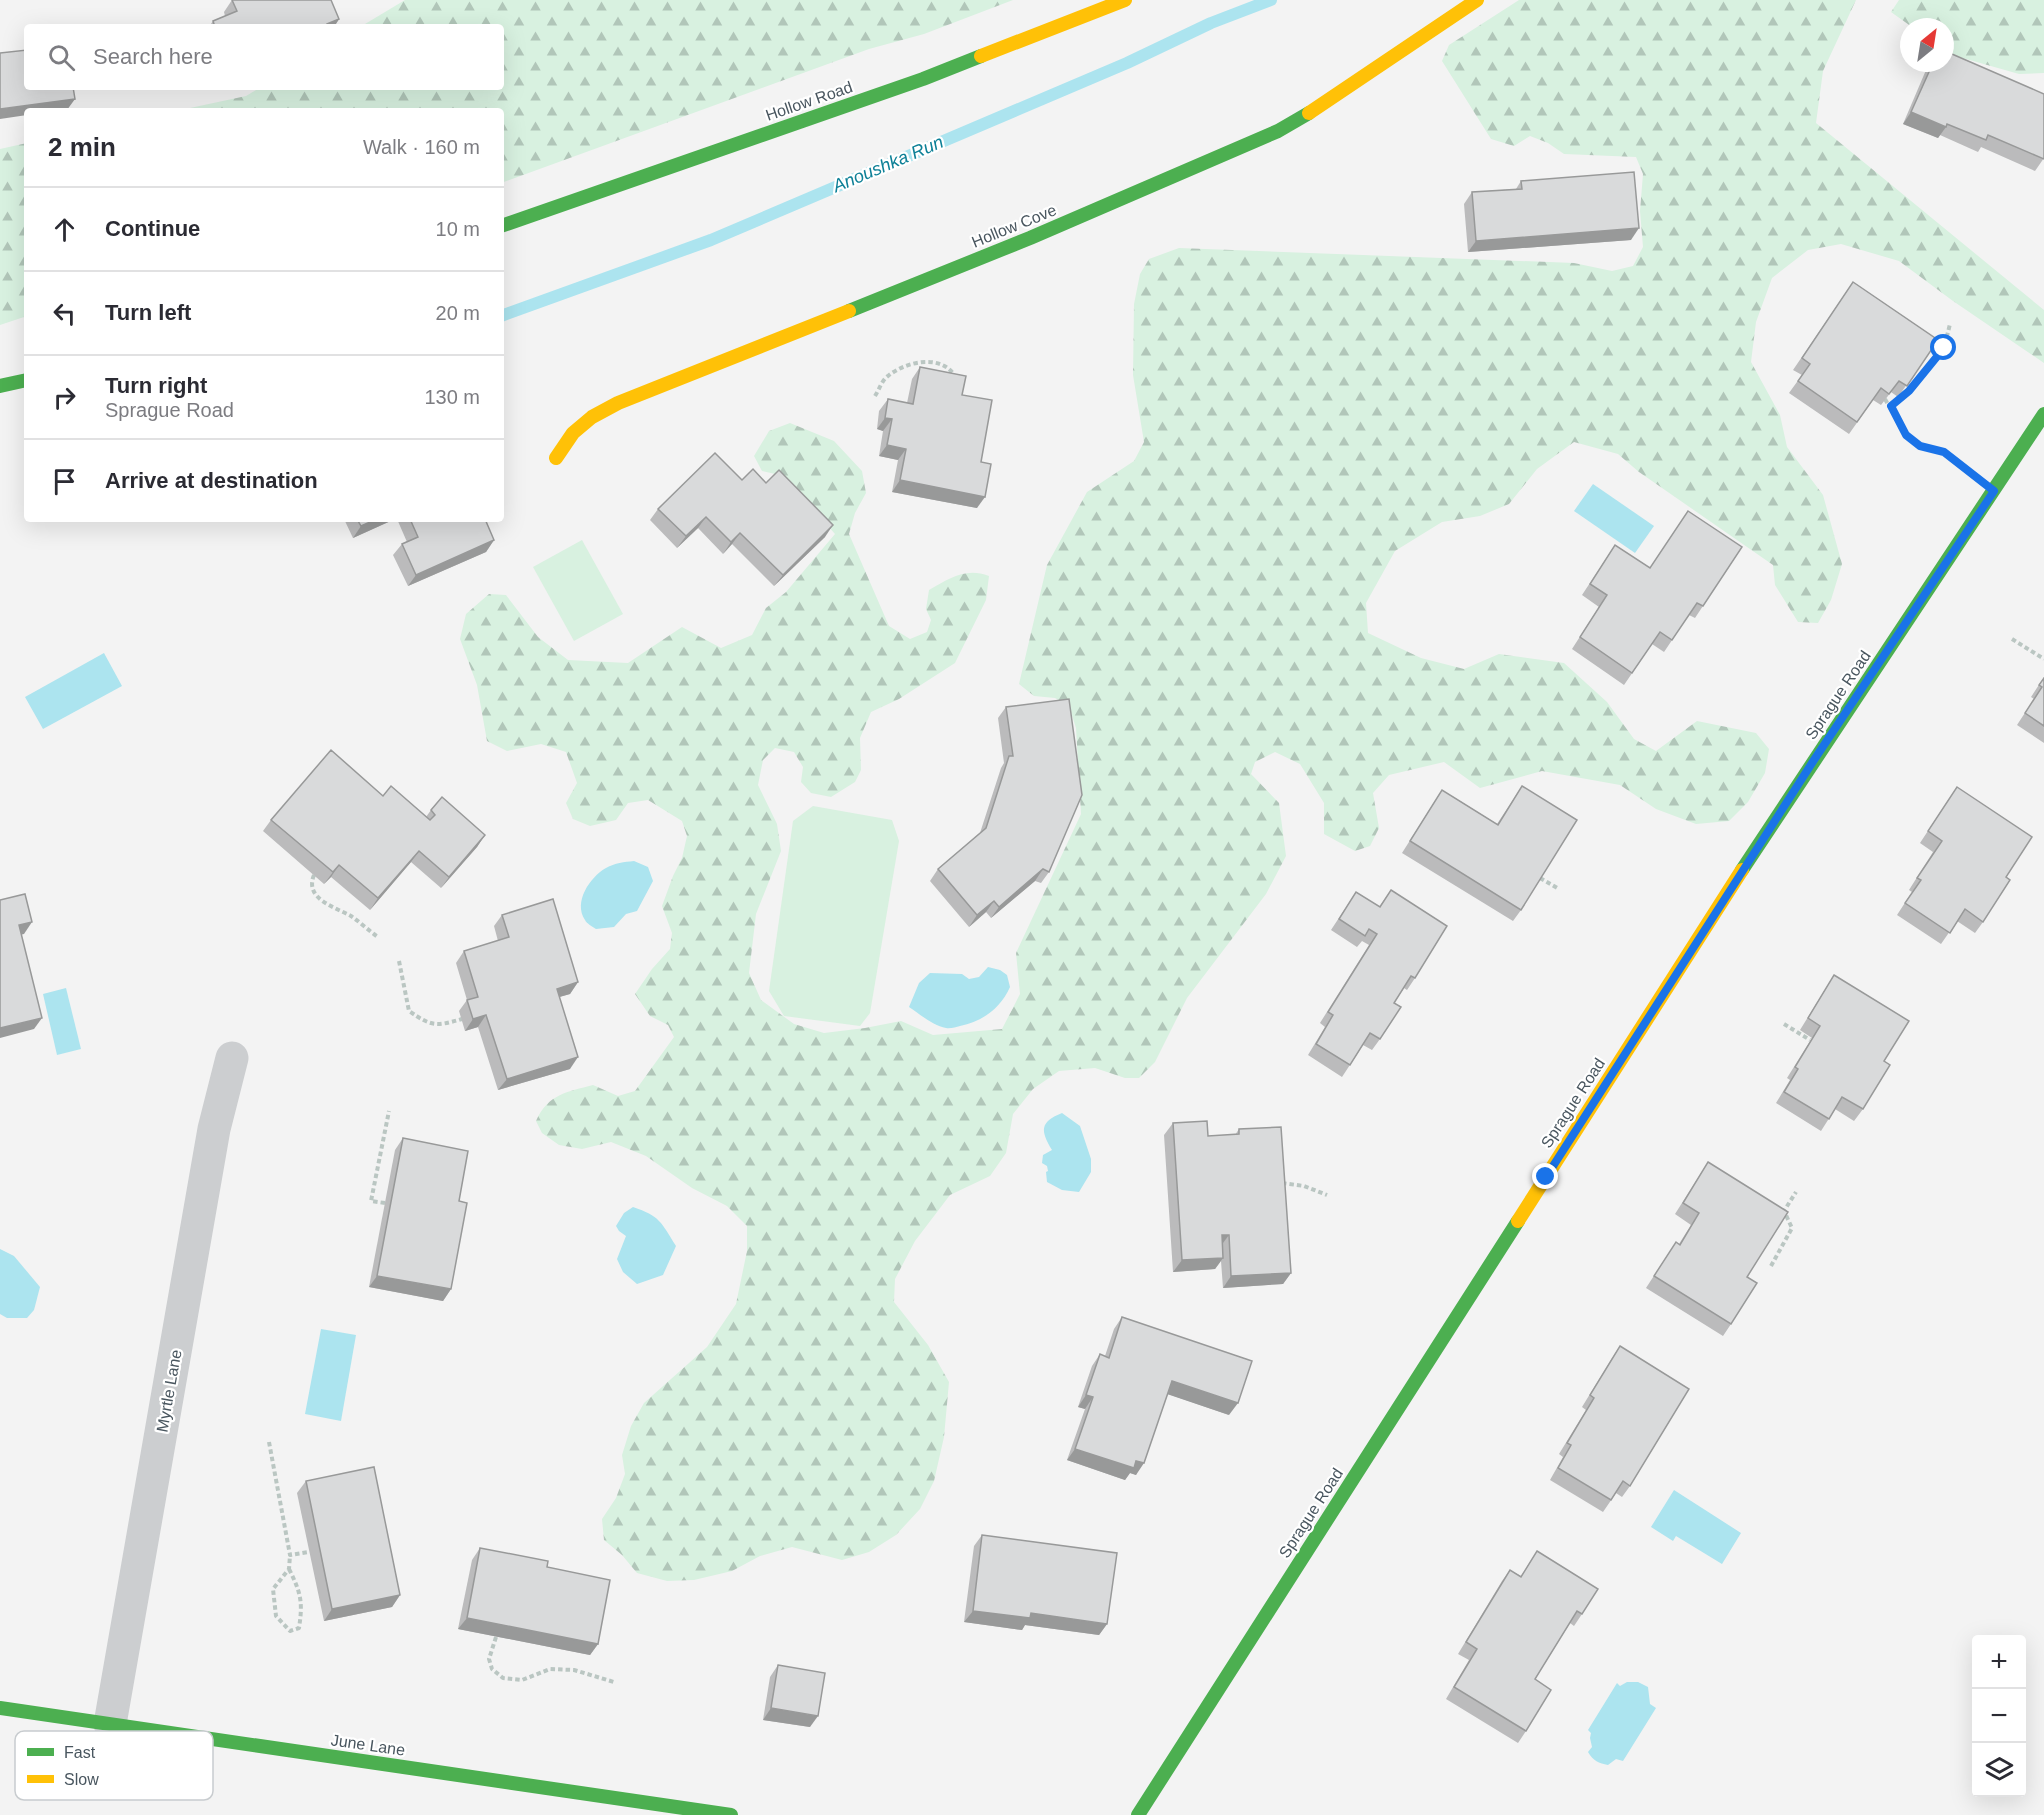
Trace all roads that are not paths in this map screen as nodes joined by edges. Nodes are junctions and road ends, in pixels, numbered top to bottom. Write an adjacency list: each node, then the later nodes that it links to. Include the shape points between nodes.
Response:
1 (1125, 0): 3 (street, Hollow Road, via 923,79)
2 (1477, 0): 7 (street, Hollow Cove, via 1318,108 1278,130 1030,238 618,403 573,433)
3 (504, 225)
4 (24, 381): 5 (street)
5 (0, 386)
6 (2044, 414): 14 (street, Sprague Road, via 1740,873)
7 (556, 458)
8 (232, 1058): 10 (street, Myrtle Lane, via 212,1140)
9 (0, 1708): 10 (street, June Lane)
10 (110, 1724): 11 (street, June Lane)
11 (158, 1731)
12 (213, 1739): 13 (street, June Lane)
13 (731, 1815)
14 (1138, 1815)

